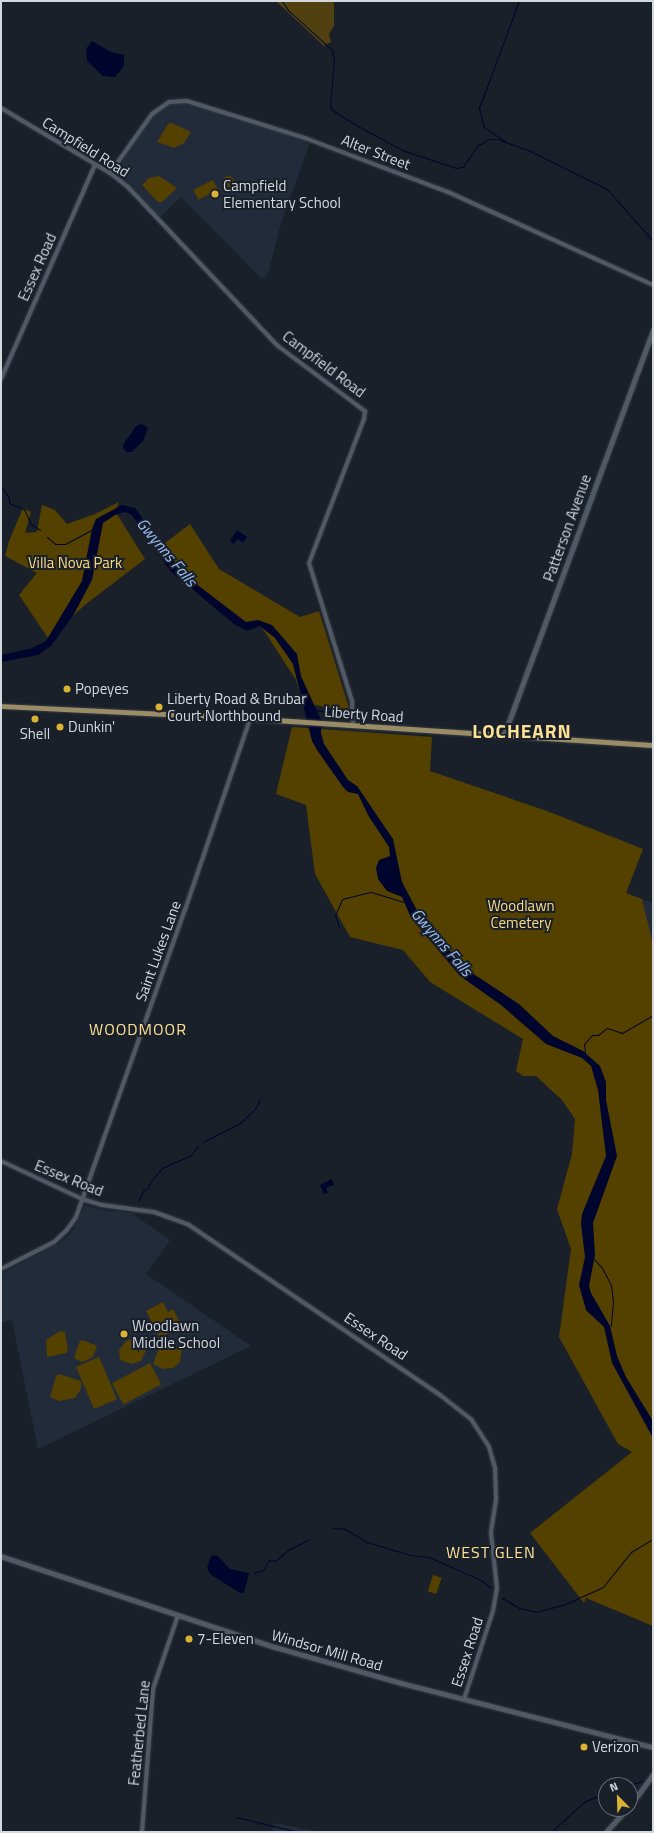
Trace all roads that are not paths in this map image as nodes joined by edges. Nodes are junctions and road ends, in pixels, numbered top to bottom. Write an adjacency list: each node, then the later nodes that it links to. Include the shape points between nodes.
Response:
1 (1, 108): 2 (street, Campfield Road)
2 (95, 165): 3 (street, Campfield Road); 6 (street, Essex Road)
3 (110, 173): 4 (street, Alter Street, via 152,114 169,102 187,101 300,136 454,194); 9 (street, Campfield Road, via 134,192 278,346 365,410 364,419 309,566 352,701)
4 (653, 285)
5 (653, 330): 10 (main road, Patterson Avenue)
6 (1, 379)
7 (1, 706): 8 (main road, Liberty Road)
8 (250, 718): 9 (main road, Liberty Road); 13 (street, Saint Lukes Lane, via 188,903)
9 (353, 725): 10 (main road, Liberty Road)
10 (504, 735): 11 (main road, Liberty Road)
11 (653, 745)
12 (1, 1161): 13 (street, Essex Road)
13 (82, 1199): 14 (street, Saint Lukes Lane, via 76,1216 61,1236); 17 (street, Essex Road, via 102,1205 148,1210 189,1225 440,1395 462,1411 476,1426 489,1447 495,1468 497,1494 491,1533 497,1588 493,1611)
14 (1, 1269)
15 (1, 1556): 16 (main road, Windsor Mill Road)
16 (178, 1616): 17 (main road, Windsor Mill Road, via 286,1651); 22 (street, Featherbed Lane, via 153,1689)
17 (464, 1699): 18 (main road, Windsor Mill Road)
18 (653, 1746)
19 (653, 1774): 20 (main road)
20 (638, 1795)
21 (620, 1817): 23 (main road)
22 (142, 1832)
23 (606, 1832)

